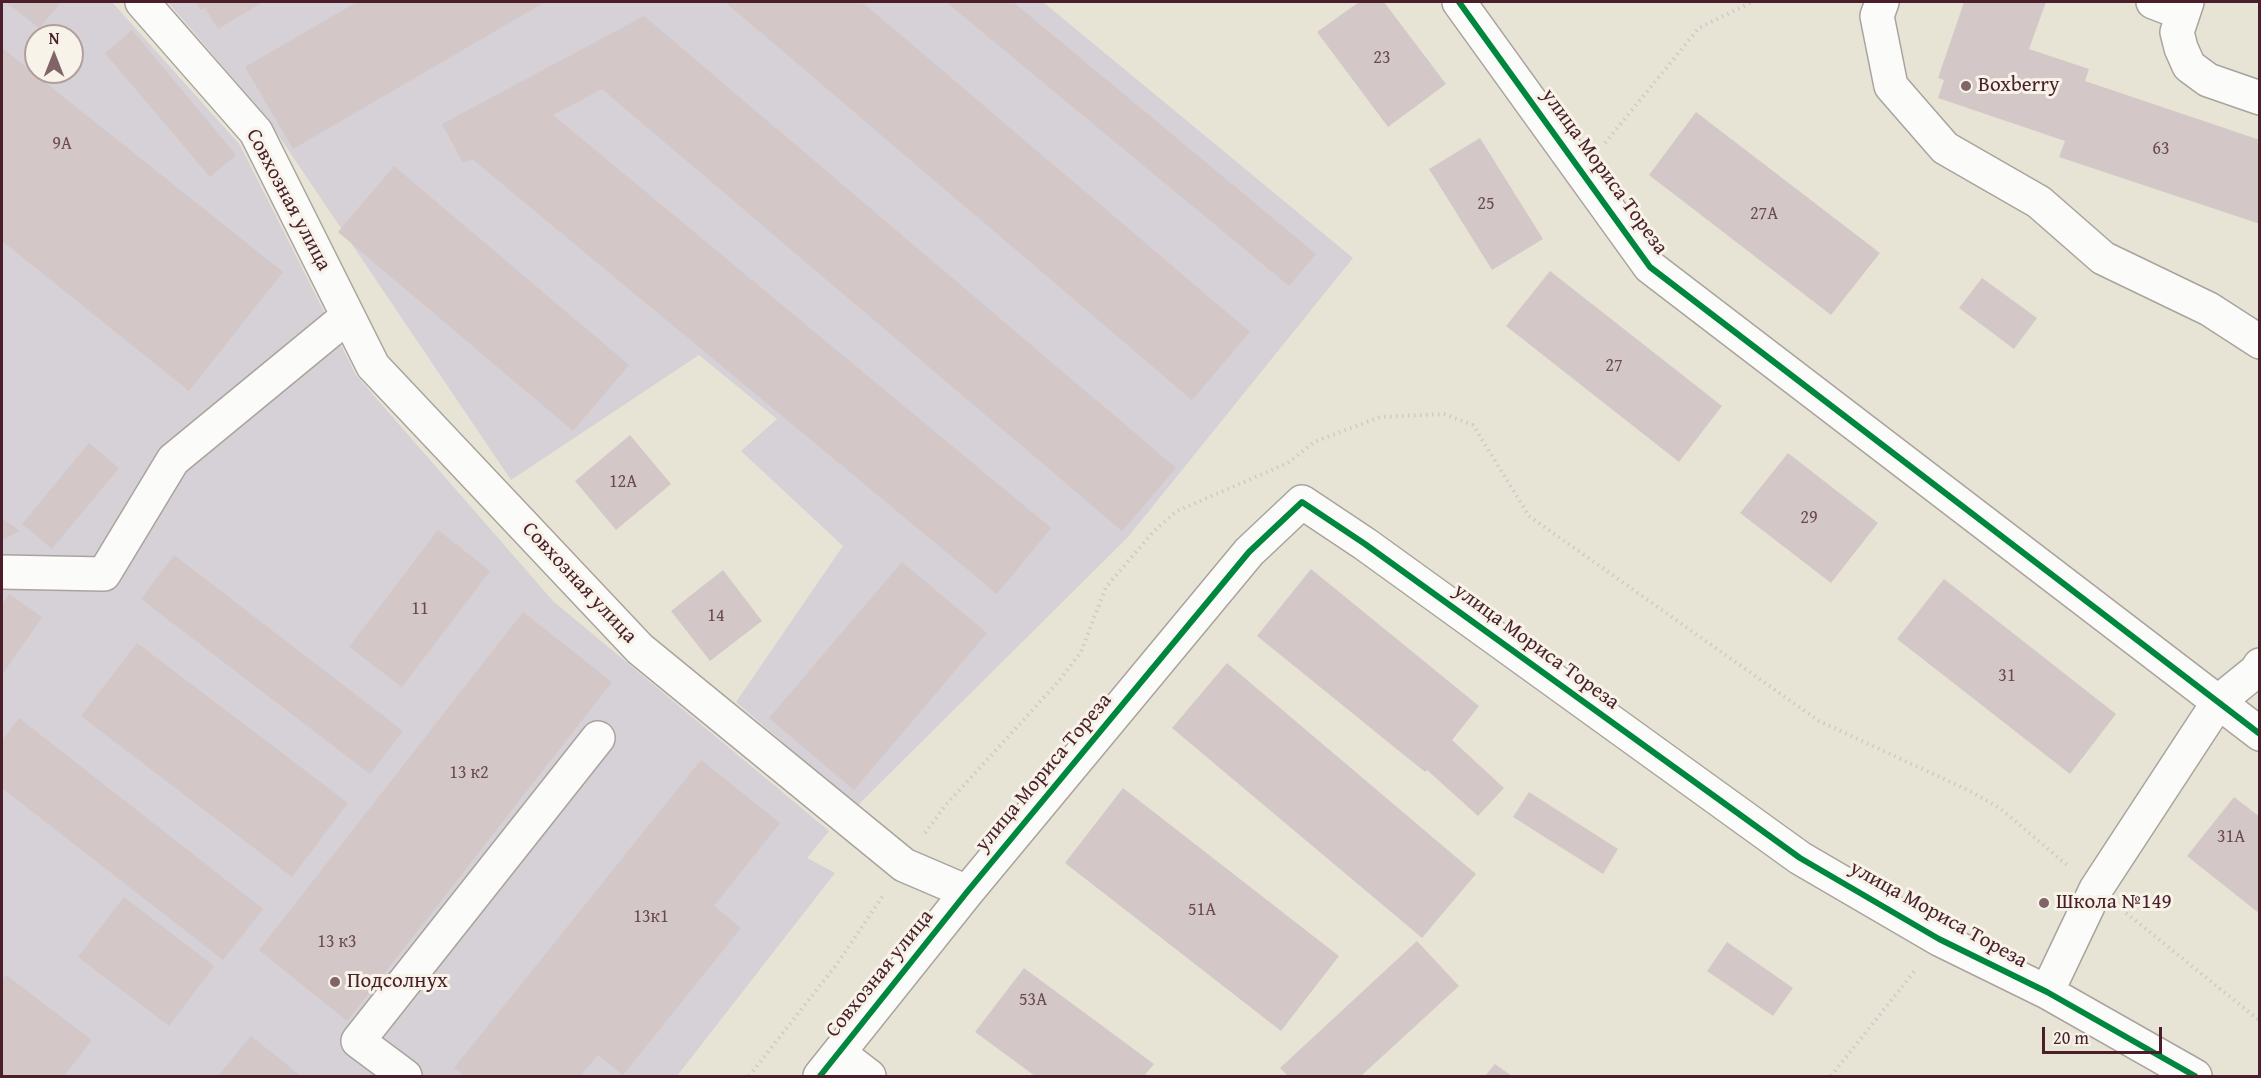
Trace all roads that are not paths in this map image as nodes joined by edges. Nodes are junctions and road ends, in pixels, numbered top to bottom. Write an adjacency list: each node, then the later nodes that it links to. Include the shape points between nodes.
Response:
1 (142, 2): 6 (street, Совхозная улица, via 256,132)
2 (1459, 2): 10 (street, улица Мориса Тореза, via 1650,267)
3 (1882, 2): 7 (street, via 1877,16 1891,86 1945,148 2039,202 2103,258 2209,309)
4 (2174, 5): 5 (street, via 2177,32 2189,66 2208,80)
5 (2259, 98)
6 (348, 316): 8 (street, via 173,460 104,574); 13 (street, Совхозная улица, via 373,366 640,649 904,865)
7 (2259, 342)
8 (2, 572)
9 (2259, 665): 10 (street, via 2256,672)
10 (2219, 701): 11 (street, улица Мориса Тореза); 14 (street, via 2096,890)
11 (2259, 734)
12 (598, 738): 16 (street, via 358,1041)
13 (967, 892): 14 (street, улица Мориса Тореза, via 1249,552 1302,502 1800,858 1940,939); 15 (street, Совхозная улица)
14 (2047, 992): 18 (street, улица Мориса Тореза)
15 (829, 1065): 17 (street)
16 (405, 1077)
17 (869, 1077)
18 (2195, 1077)

